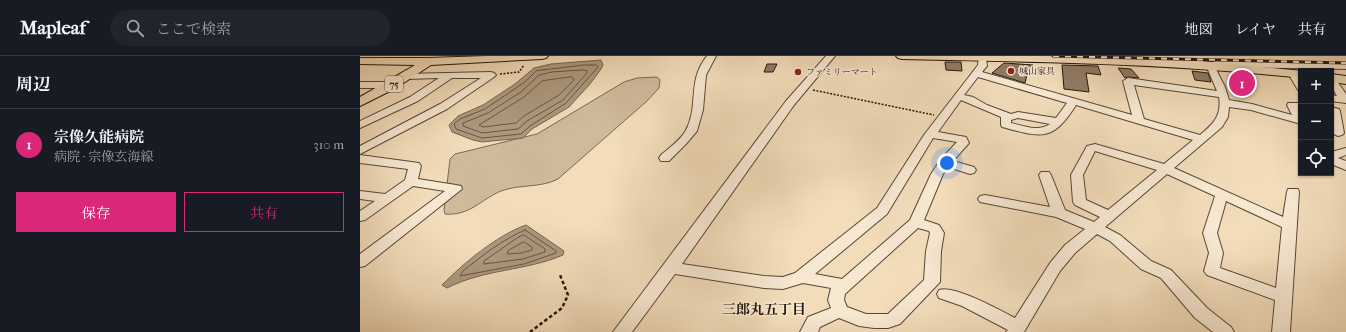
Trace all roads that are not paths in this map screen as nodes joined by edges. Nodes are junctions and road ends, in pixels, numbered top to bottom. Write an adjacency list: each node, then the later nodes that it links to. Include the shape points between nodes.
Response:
1 (542, 56): 5 (main road)
2 (712, 56): 39 (street, via 700,76 698,109 690,132)
3 (831, 56): 60 (street, via 786,109)
4 (902, 56): 6 (main road)
5 (530, 57): 8 (main road)
6 (982, 58): 9 (main road); 11 (street, via 983,66)
7 (360, 61): 8 (main road)
8 (427, 63): 13 (main road, 75)
9 (1210, 64): 10 (street); 12 (main road); 22 (street)
10 (1346, 66)
11 (976, 73): 20 (street); 24 (street)
12 (1297, 74)
13 (406, 76): 14 (street); 19 (main road, 75)
14 (449, 76): 32 (street, via 414,98); 36 (street, via 491,75 448,104)
15 (1334, 78): 16 (main road)
16 (1346, 80)
17 (1334, 83): 21 (street, via 1345,100)
18 (360, 85): 19 (street)
19 (392, 85): 23 (main road, 75)
20 (958, 96): 27 (street); 34 (street)
21 (1334, 98)
22 (1225, 99): 30 (street); 31 (street, via 1128,81); 35 (street, via 1223,119)
23 (360, 102)
24 (1073, 102): 27 (street, via 1059,122 1040,132 1006,125 1006,118 1010,117); 31 (street)
25 (1004, 106): 27 (street)
26 (1298, 106): 29 (street, via 1292,105)
27 (989, 109)
28 (1334, 111): 33 (street)
29 (1298, 116)
30 (1298, 120)
31 (1139, 121): 35 (street)
32 (360, 125)
33 (1338, 133)
34 (931, 134): 42 (street, via 962,139 963,142); 61 (street, via 882,211)
35 (1202, 139): 44 (street)
36 (360, 151)
37 (1346, 151): 38 (street)
38 (1334, 155)
39 (665, 158)
40 (360, 159): 47 (street, via 415,166)
41 (1334, 161): 43 (street)
42 (946, 162): 45 (street); 56 (street, via 937,174)
43 (1346, 166)
44 (1166, 169): 50 (street); 54 (street); 54 (street, via 1095,147 1091,148 1077,175 1080,202)
45 (970, 170)
46 (1045, 175): 53 (street)
47 (411, 182): 51 (street); 59 (street, via 456,189)
48 (1293, 192): 57 (street)
49 (360, 194): 51 (street)
50 (1222, 194): 57 (street); 64 (street, via 1210,233 1216,254 1212,271)
51 (387, 198): 55 (street)
52 (985, 199): 53 (street)
53 (1059, 213): 58 (street)
54 (1109, 216): 58 (street)
55 (360, 217)
56 (916, 222): 62 (street); 65 (street, via 934,228 936,233 933,245 932,282 894,319 875,322)
57 (1289, 225): 64 (street)
58 (1096, 228): 66 (street, via 1070,249 1055,267); 69 (street, via 1115,238 1146,265 1166,274 1201,312)
59 (360, 262)
60 (671, 268): 61 (street, via 764,282 783,283); 67 (street)
61 (801, 277): 62 (street)
62 (842, 285): 65 (street, via 837,292 836,300)
63 (945, 294): 66 (street, via 968,302)
64 (1284, 297): 70 (street)
65 (840, 311): 68 (street, via 814,322)
66 (1017, 329)
67 (622, 332)
68 (809, 332)
69 (1225, 332)
70 (1281, 332)

